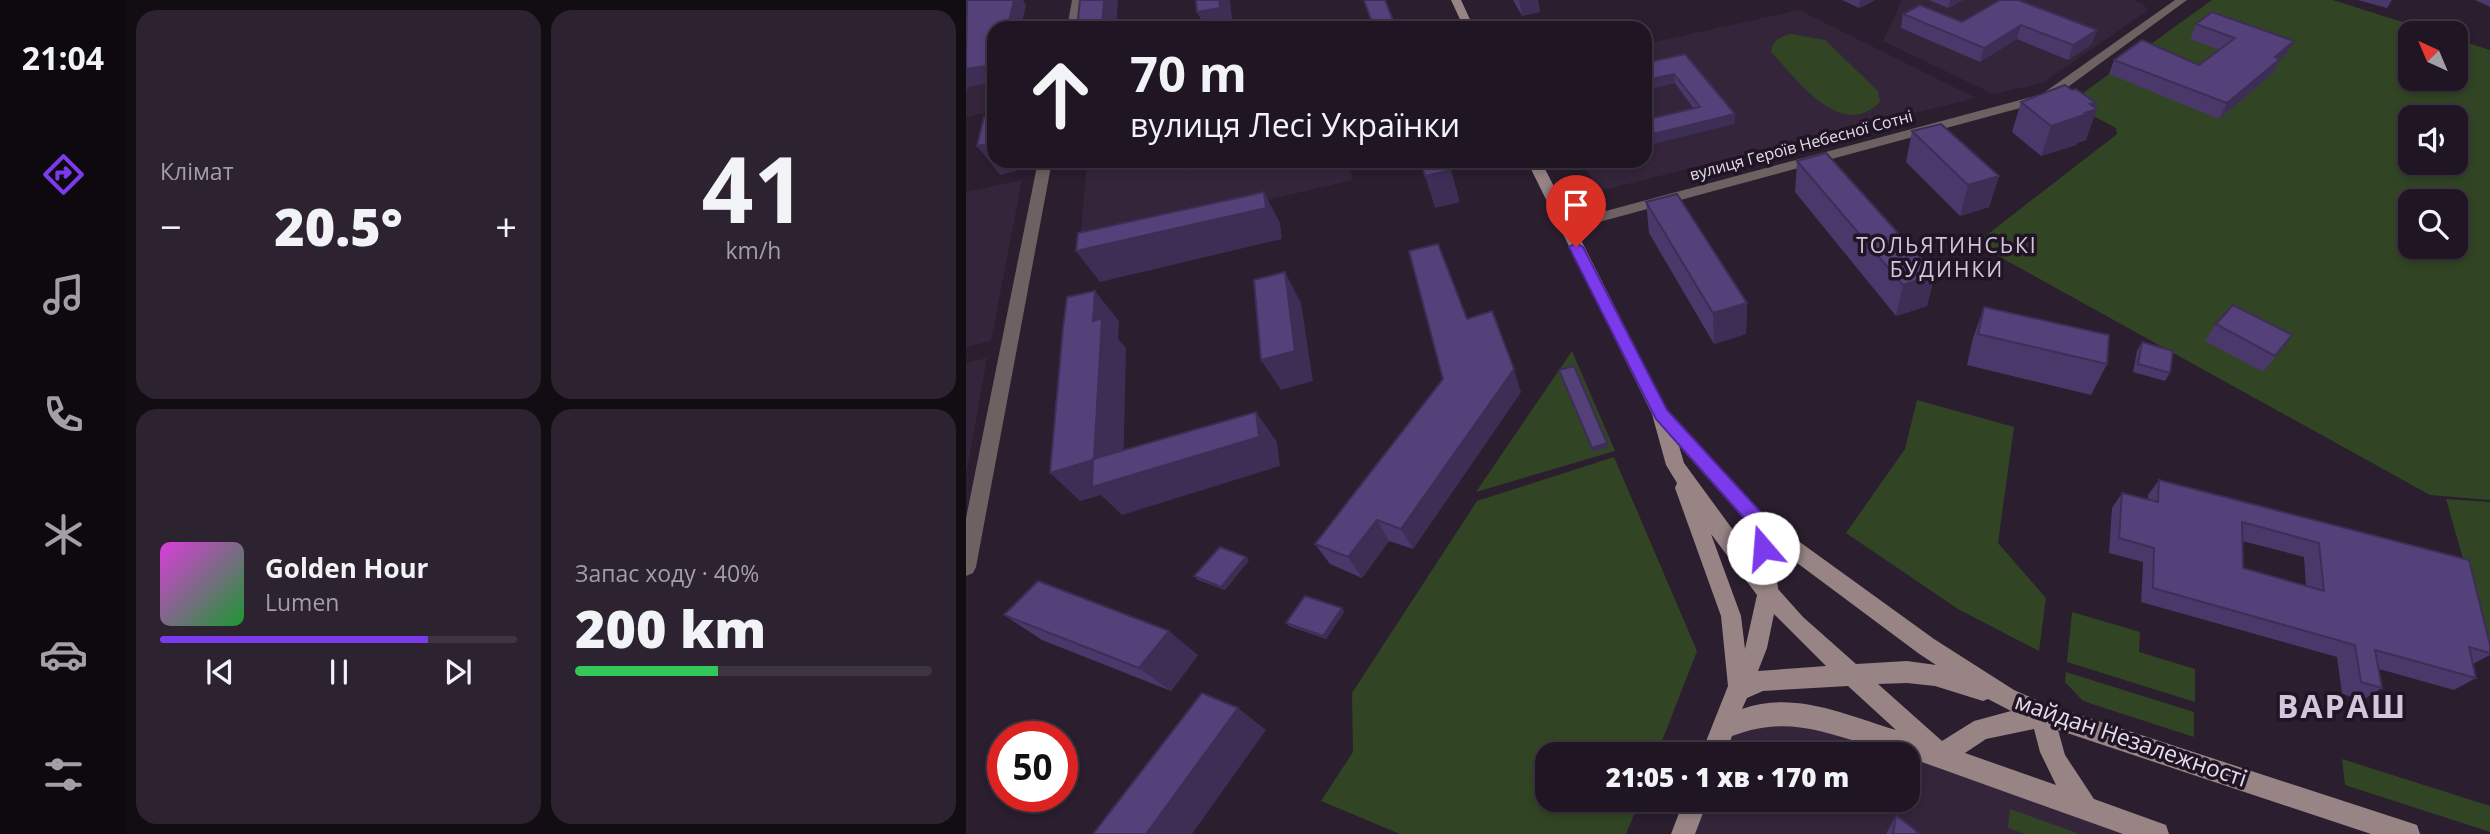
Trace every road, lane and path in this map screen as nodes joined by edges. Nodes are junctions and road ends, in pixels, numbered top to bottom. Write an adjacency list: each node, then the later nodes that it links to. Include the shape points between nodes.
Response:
1 (1077, 0): 4 (street)
2 (1456, 0): 5 (main road)
3 (2182, 0): 8 (street, вулиця Героїв Небесної Сотні, via 2046,97)
4 (1073, 21)
5 (1466, 21)
6 (1044, 168): 12 (street)
7 (1537, 168): 8 (main road)
8 (1566, 226): 9 (main road)
9 (1661, 414): 10 (main road); 11 (main road, майдан Незалежності)
10 (1675, 465): 13 (main road); 15 (main road, via 1731,616)
11 (1761, 525): 13 (main road); 16 (main road, майдан Незалежності, via 1882,617)
12 (966, 567)
13 (1768, 593): 14 (main road); 15 (main road, via 1756,648)
14 (1852, 673): 15 (main road, via 1763,680); 16 (main road, via 1935,675); 20 (main road)
15 (1736, 692): 18 (main road)
16 (2006, 698): 17 (main road, майдан Незалежності)
17 (2045, 715): 20 (main road, via 1982,729); 21 (main road, via 2045,736); 25 (main road, майдан Незалежності)
18 (1723, 728): 19 (main road); 20 (main road, via 1778,713 1808,715)
19 (1718, 742)
20 (1940, 755): 21 (main road)
21 (2085, 807): 24 (main road)
22 (1691, 812): 23 (main road)
23 (1683, 834)
24 (2157, 834)
25 (2408, 834)

